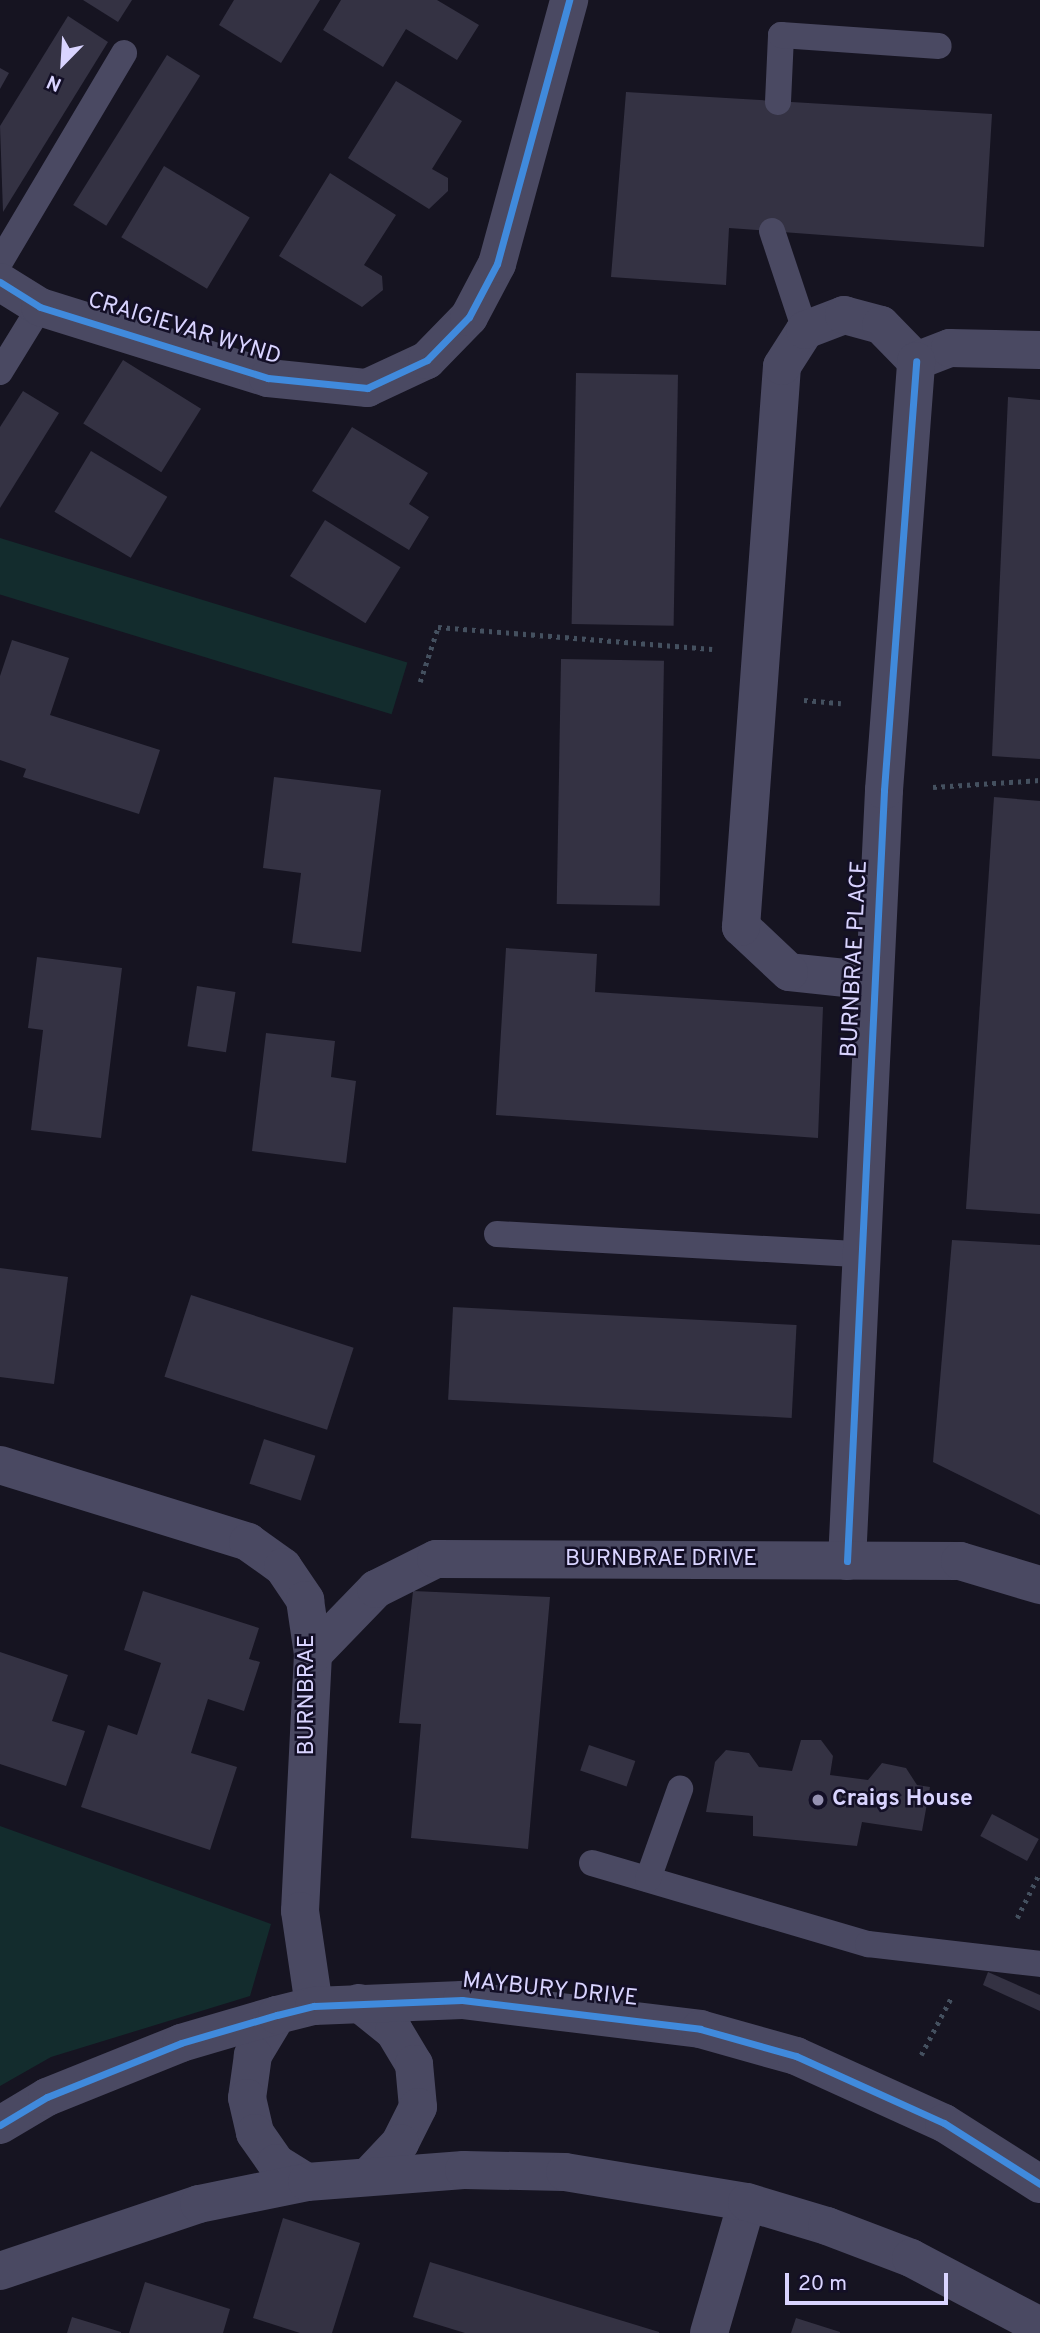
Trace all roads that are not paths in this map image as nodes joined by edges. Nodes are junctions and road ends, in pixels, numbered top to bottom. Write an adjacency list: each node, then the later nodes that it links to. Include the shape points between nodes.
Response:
1 (569, 0): 8 (street, CRAIGIEVAR WYND, via 497,264 469,317 428,360 367,388 268,379)
2 (939, 46): 4 (lane, via 781,35)
3 (124, 53): 6 (lane)
4 (778, 102)
5 (772, 231): 9 (lane)
6 (0, 262)
7 (0, 282): 8 (street, CRAIGIEVAR WYND)
8 (40, 307): 12 (lane)
9 (806, 330): 11 (street, via 844,315 881,326); 13 (street, BURNBRAE PLACE, via 782,366 741,927 789,972)
10 (1040, 350): 11 (street, via 950,348)
11 (916, 361): 13 (street, BURNBRAE PLACE)
12 (0, 372)
13 (874, 981): 15 (street, BURNBRAE PLACE)
14 (497, 1234): 15 (lane)
15 (859, 1254): 17 (street, BURNBRAE PLACE)
16 (0, 1465): 19 (street, BURNBRAE, via 248,1542 283,1567 304,1600)
17 (847, 1561): 18 (street, BURNBRAE DRIVE, via 960,1561); 19 (street, BURNBRAE DRIVE, via 436,1559 376,1589)
18 (1040, 1585)
19 (313, 1654): 25 (street, BURNBRAE)
20 (680, 1790): 22 (lane)
21 (592, 1863): 22 (lane)
22 (648, 1879): 23 (lane, via 868,1944)
23 (1040, 1964)
24 (359, 2003): 25 (street, MAYBURY DRIVE); 27 (street, via 394,2031 414,2064 418,2108 400,2143); 29 (street, MAYBURY DRIVE, via 474,2001 700,2029 796,2056 872,2087 944,2123)
25 (295, 2011): 26 (street, MAYBURY DRIVE, via 181,2043 47,2097); 28 (street, via 253,2055 247,2098 255,2133 276,2163)
26 (0, 2125)
27 (370, 2175): 28 (street); 30 (street, via 565,2172)
28 (307, 2182): 31 (street, via 200,2204)
29 (1040, 2184)
30 (747, 2202): 32 (street, via 911,2258); 33 (street)
31 (0, 2271)
32 (1040, 2326)
33 (709, 2333)

